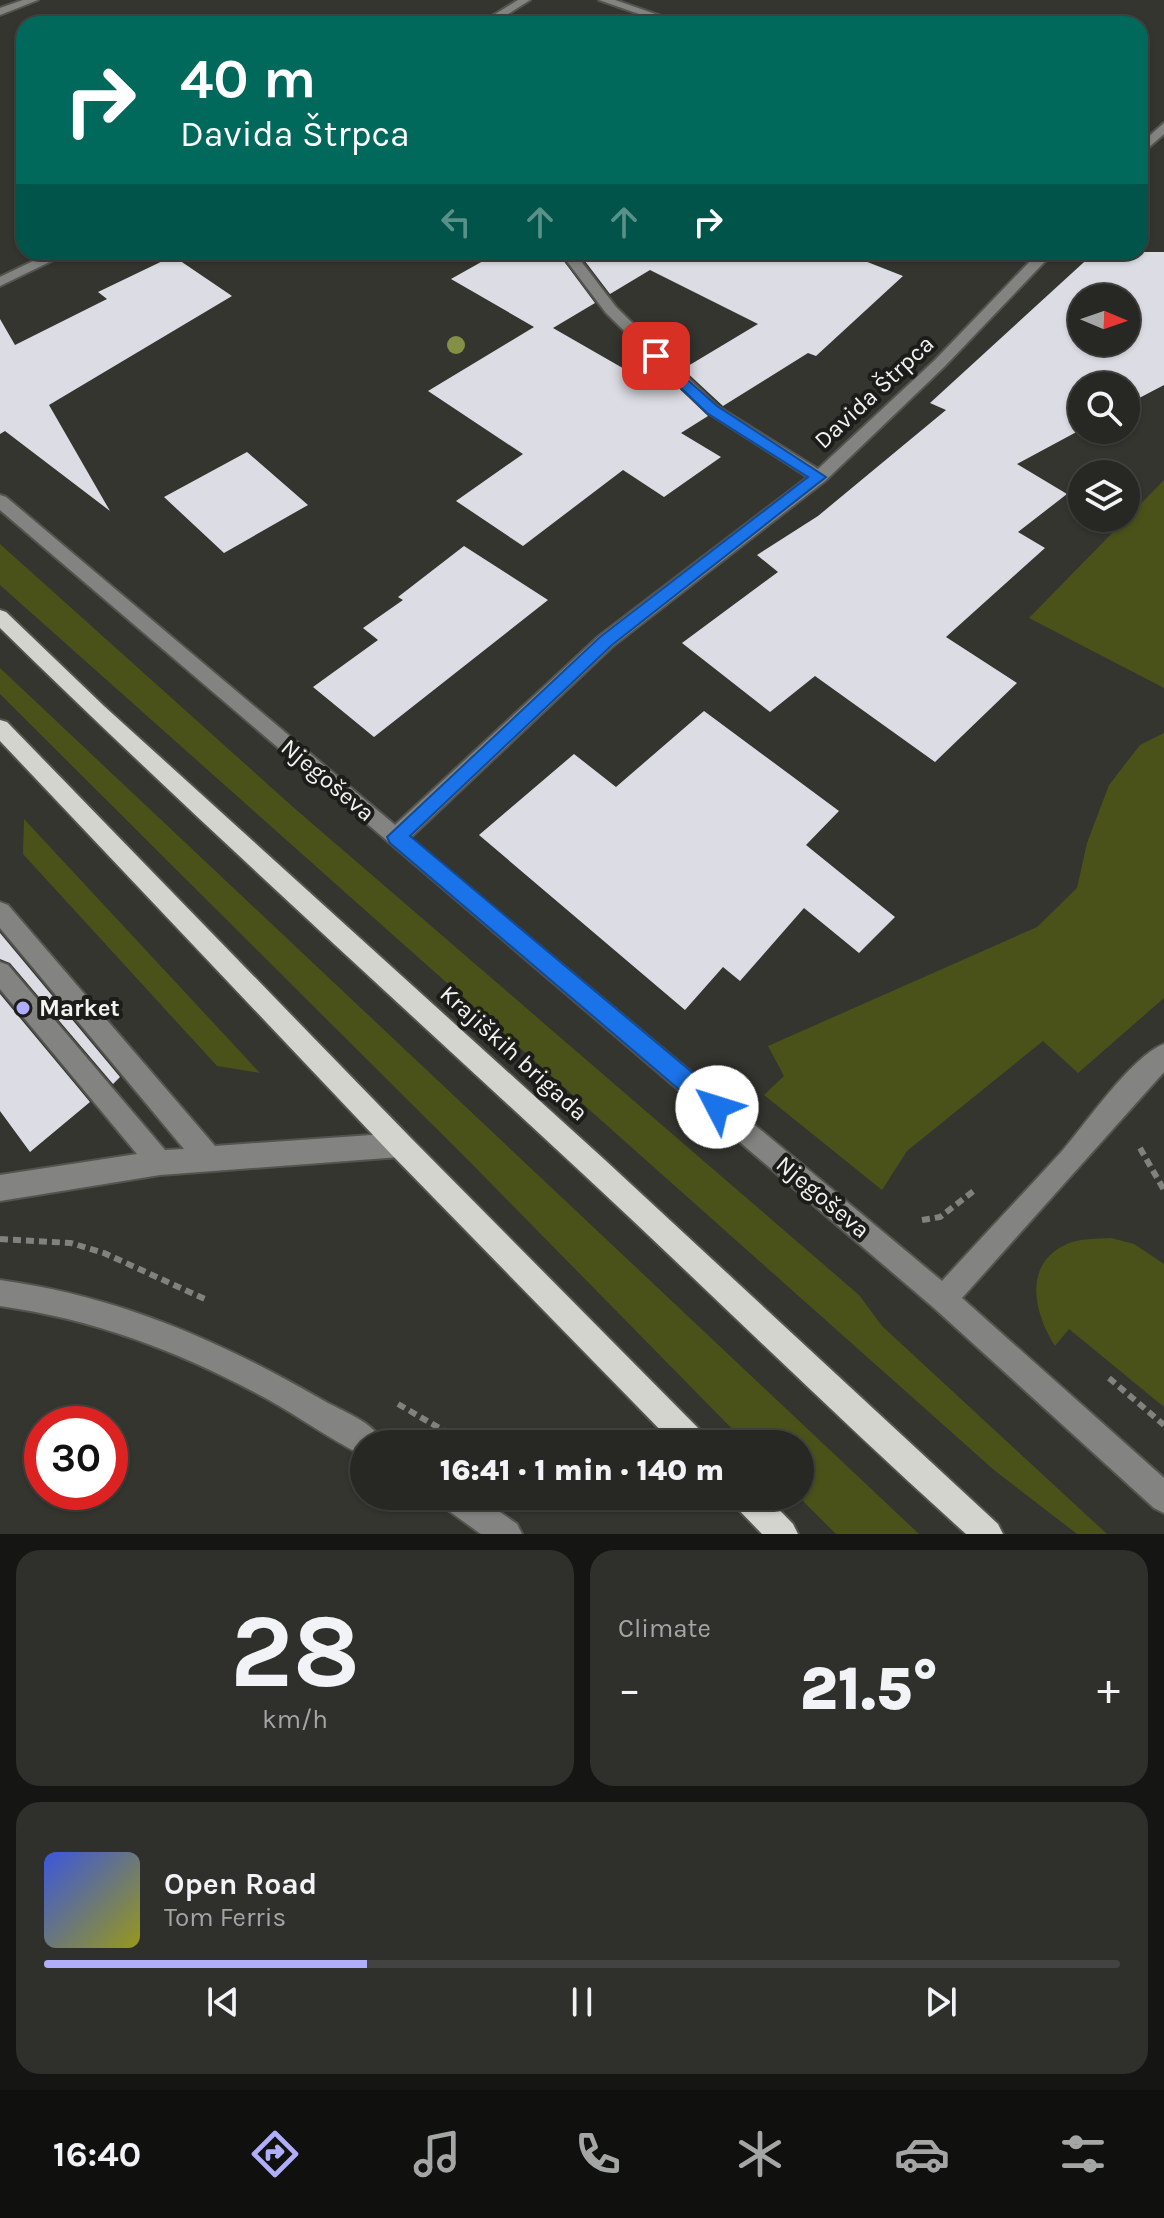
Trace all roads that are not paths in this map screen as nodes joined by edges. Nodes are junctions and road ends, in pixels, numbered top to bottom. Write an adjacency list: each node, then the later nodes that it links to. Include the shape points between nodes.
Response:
1 (33, 0): 4 (street)
2 (525, 0): 5 (street)
3 (604, 0): 6 (street)
4 (0, 12)
5 (499, 16)
6 (654, 16)
7 (1164, 127): 8 (street)
8 (1148, 143)
9 (46, 260): 12 (street)
10 (573, 260): 13 (street, via 611,310 712,409)
11 (1039, 260): 13 (street, Davida Štrpca)
12 (0, 282)
13 (819, 477): 17 (street, Davida Štrpca, via 606,641)
14 (0, 501): 17 (street, Njegoševa)
15 (0, 617): 34 (main road, Krajiških brigada)
16 (0, 728): 21 (main road)
17 (397, 837): 26 (street, Njegoševa)
18 (0, 912): 22 (street)
19 (0, 972): 23 (street)
20 (1164, 1055): 26 (street)
21 (400, 1145): 22 (street); 27 (main road)
22 (209, 1159): 23 (street)
23 (160, 1163): 24 (street)
24 (0, 1188)
25 (0, 1293): 28 (street, via 76,1304 130,1320 265,1380)
26 (943, 1299): 29 (street, Njegoševa)
27 (680, 1430)
28 (350, 1432)
29 (1164, 1498)
30 (472, 1510): 32 (street)
31 (759, 1510): 33 (main road)
32 (507, 1534)
33 (783, 1534)
34 (988, 1534)

